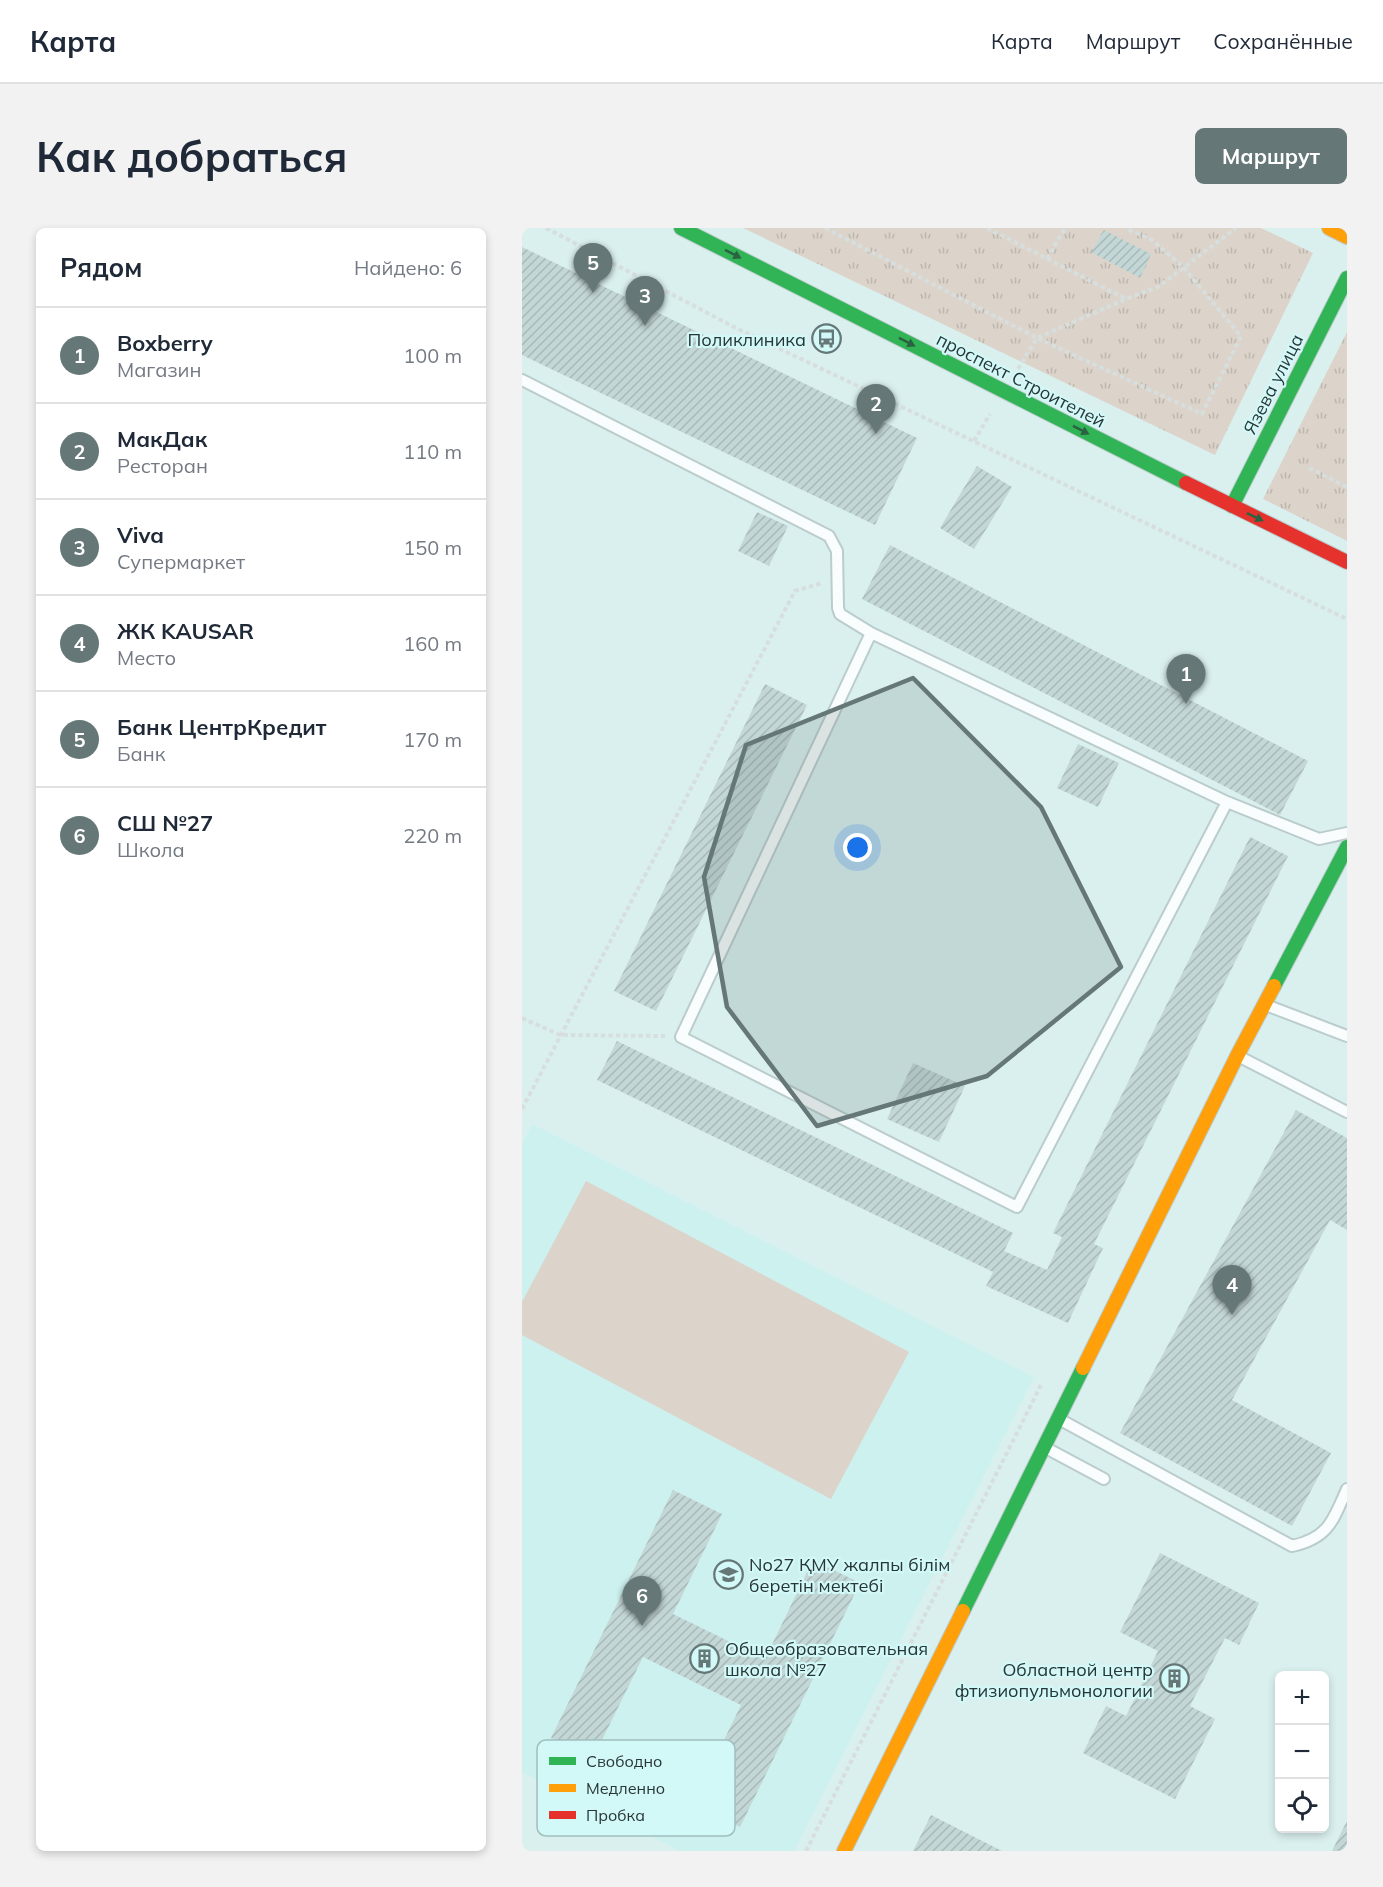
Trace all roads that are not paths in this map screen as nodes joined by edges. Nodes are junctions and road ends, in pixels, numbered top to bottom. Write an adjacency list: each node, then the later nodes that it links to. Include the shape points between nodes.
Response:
1 (681, 228): 6 (street, проспект Строителей, one-way to 6)
2 (1329, 228): 3 (street)
3 (1347, 237)
4 (1347, 278): 6 (street, Язева улица)
5 (522, 380): 8 (lane, via 829,536 837,551 836,600 840,614)
6 (1232, 506): 7 (street, проспект Строителей, one-way to 7)
7 (1347, 561)
8 (871, 633): 9 (lane); 9 (lane, via 681,1037 1017,1207)
9 (1227, 802): 10 (lane, via 1319,839)
10 (1347, 833)
11 (1347, 847): 12 (street)
12 (1265, 1004): 13 (lane); 14 (street)
13 (1347, 1036)
14 (1237, 1056): 15 (lane); 16 (street)
15 (1347, 1113)
16 (1058, 1419): 17 (street); 19 (lane, via 1292,1546 1311,1542 1331,1524)
17 (1044, 1447): 18 (lane); 20 (street)
18 (1104, 1479)
19 (1347, 1489)
20 (844, 1851)

